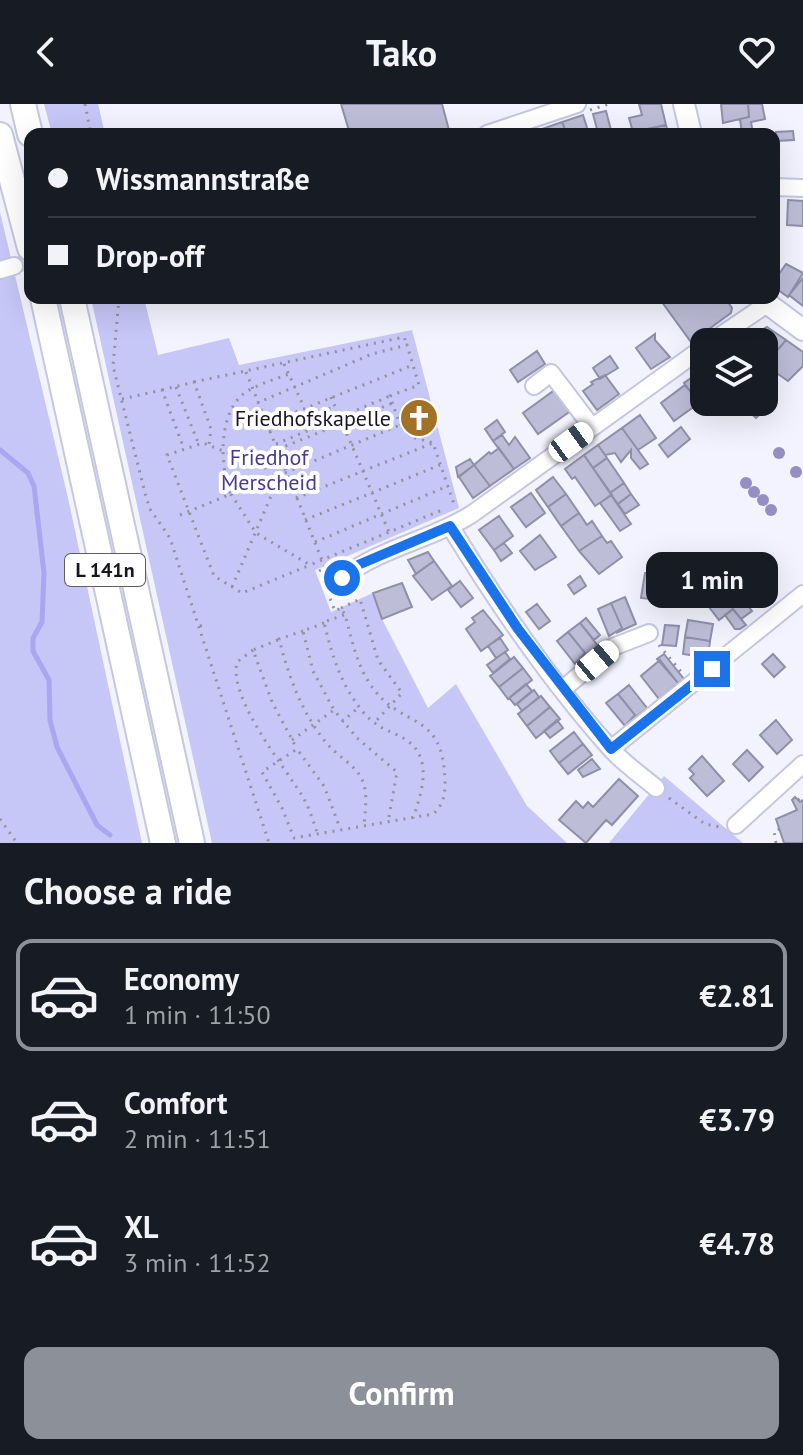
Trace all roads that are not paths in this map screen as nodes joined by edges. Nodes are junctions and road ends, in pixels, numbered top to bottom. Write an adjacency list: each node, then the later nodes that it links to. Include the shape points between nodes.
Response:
1 (23, 104): 4 (highway)
2 (577, 104): 5 (street)
3 (684, 104): 6 (main road)
4 (29, 128)
5 (505, 128)
6 (690, 128)
7 (0, 135): 10 (highway)
8 (780, 187): 9 (street)
9 (803, 188)
10 (15, 261)
11 (44, 304): 29 (highway, L 141n)
12 (73, 304): 30 (highway, L 141n)
13 (760, 304): 15 (street)
14 (768, 304): 16 (main road)
15 (729, 328)
16 (803, 330)
17 (690, 357): 19 (street)
18 (534, 386): 19 (street, via 551,373)
19 (592, 427): 20 (street)
20 (455, 524): 21 (street, via 358,565); 24 (street, via 518,629)
21 (342, 578)
22 (803, 594): 25 (street)
23 (649, 633): 24 (street, via 613,647)
24 (563, 689): 25 (street)
25 (611, 749): 27 (street)
26 (803, 764): 28 (street)
27 (656, 788)
28 (736, 825)
29 (163, 843)
30 (192, 843)

